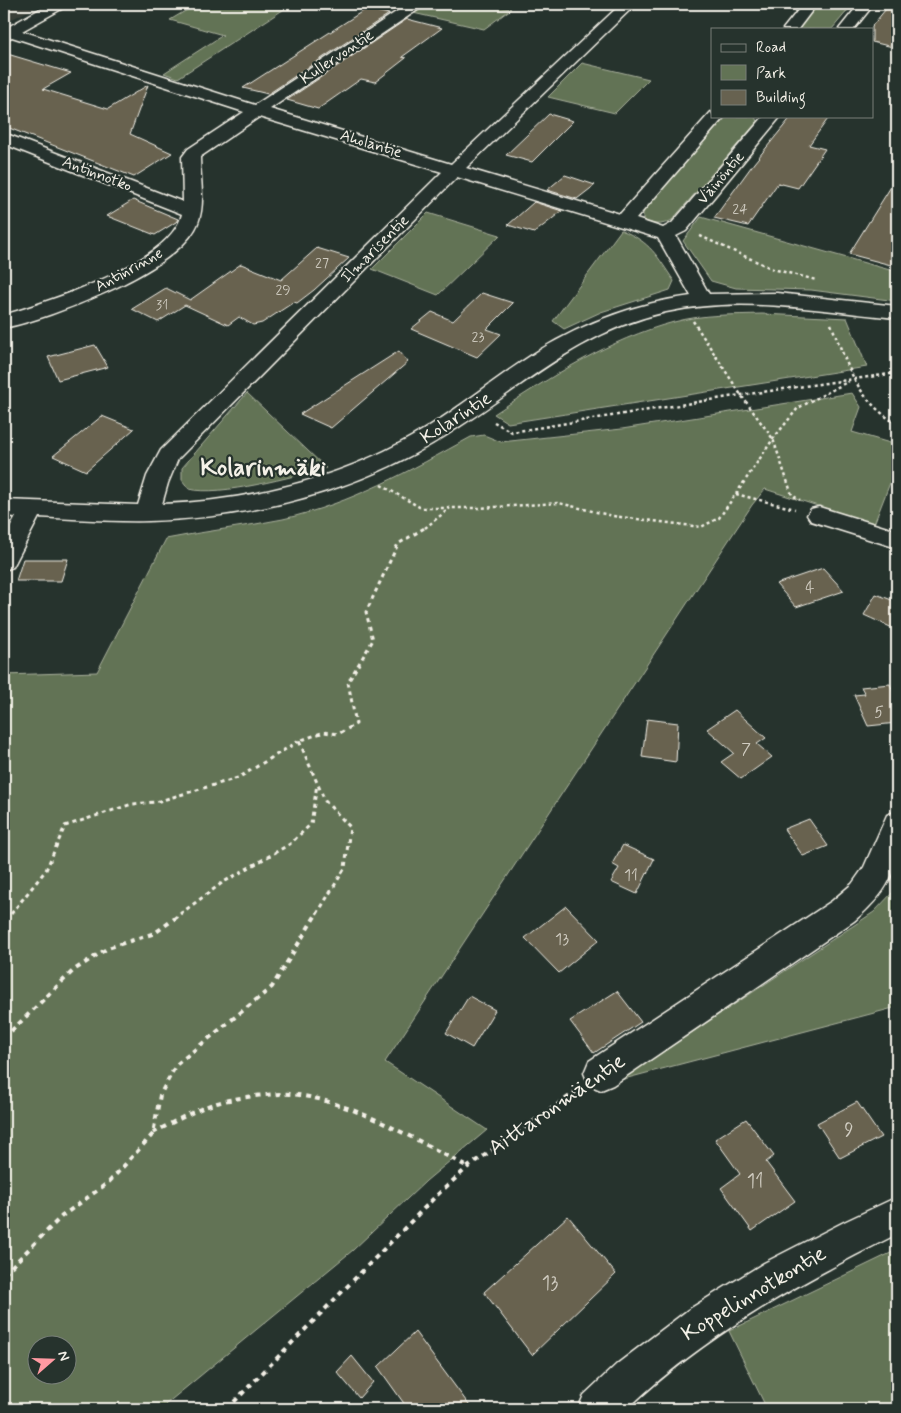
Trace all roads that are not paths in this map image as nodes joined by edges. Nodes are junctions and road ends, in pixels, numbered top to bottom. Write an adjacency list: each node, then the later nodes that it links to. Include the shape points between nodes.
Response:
1 (60, 4): 8 (street)
2 (417, 4): 9 (street, Kullervontie)
3 (629, 4): 13 (street, Ilmarisentie)
4 (810, 4): 6 (street)
5 (867, 4): 7 (street)
6 (791, 28)
7 (847, 28)
8 (6, 32): 9 (street, Aholantie)
9 (258, 111): 13 (street, Aholantie); 14 (street, Antinrinne, via 191,157)
10 (715, 118): 15 (street)
11 (771, 118): 16 (street, Väinöntie)
12 (4, 138): 14 (street, Antinnotko)
13 (456, 169): 15 (street, Aholantie); 22 (street, Ilmarisentie, via 169,455 159,473)
14 (190, 211): 19 (street, Antinrinne, via 186,229 176,241 137,268 76,298)
15 (624, 221): 16 (street, Aholantie)
16 (672, 230): 17 (street)
17 (693, 302): 18 (street, Kolarintie, via 745,299); 22 (street, Kolarintie, via 600,327 552,352 426,439 374,465 337,479 273,496 228,505)
18 (897, 312)
19 (4, 322)
20 (4, 508): 21 (street, Kolarintie)
21 (32, 509): 22 (street, Kolarintie); 25 (street)
22 (149, 513)
23 (819, 514): 24 (street)
24 (897, 540)
25 (4, 561)
26 (897, 824): 27 (street, Aittaronmäentie, via 876,875 863,894 843,911)
27 (601, 1073)
28 (897, 1215): 29 (street, Koppelinnotkontie, via 742,1296 679,1339)
29 (598, 1409)

